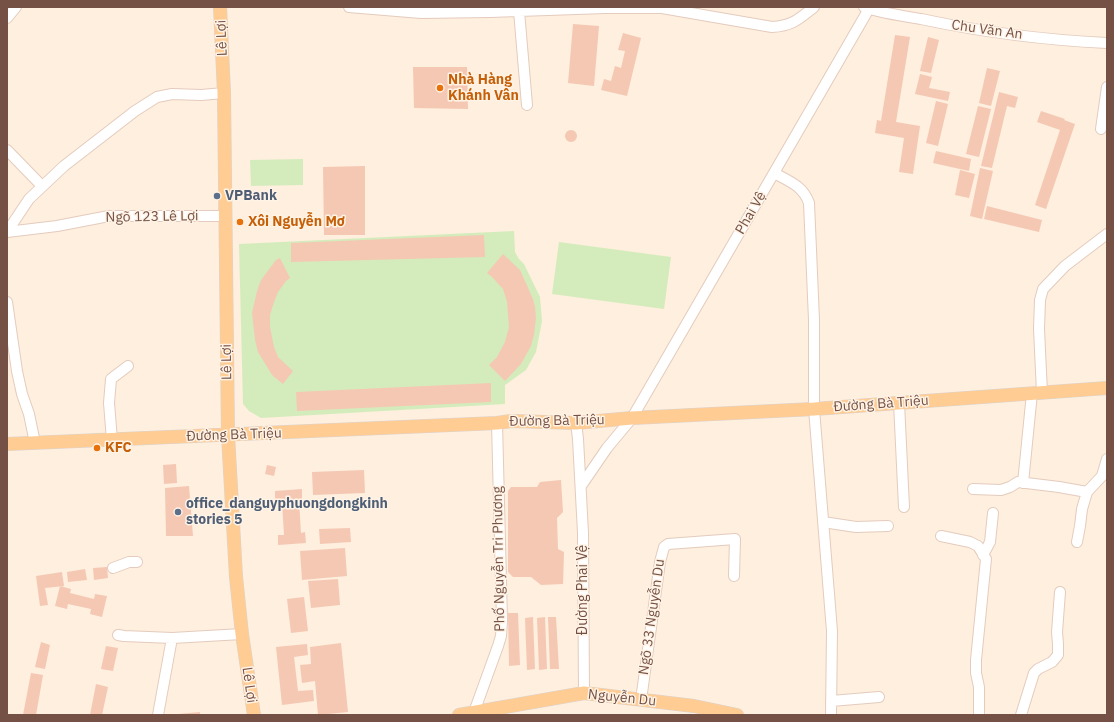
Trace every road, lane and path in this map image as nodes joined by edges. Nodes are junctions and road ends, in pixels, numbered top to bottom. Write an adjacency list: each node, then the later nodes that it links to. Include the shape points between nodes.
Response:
1 (16, 7): 8 (street)
2 (220, 7): 11 (main road, Lê Lợi)
3 (349, 7): 7 (street, via 421,13)
4 (814, 7): 5 (street, via 790,24 772,27)
5 (670, 8): 7 (street)
6 (867, 8): 9 (street, Chu Văn An, via 953,26); 15 (street, Phai Vệ)
7 (519, 11): 12 (street)
8 (7, 18)
9 (1107, 43)
10 (1107, 87): 13 (street)
11 (224, 93): 16 (street, via 172,94 157,97 114,127); 17 (main road, Lê Lợi)
12 (527, 105)
13 (1101, 129)
14 (7, 150): 16 (street)
15 (774, 173): 25 (street, via 801,189 809,203 814,320); 26 (street, Phai Vệ)
16 (42, 186): 18 (street, via 28,199)
17 (226, 216): 18 (street, Ngõ 123 Lê Lợi, via 109,216); 29 (main road, Lê Lợi)
18 (7, 232)
19 (1107, 234): 23 (street, via 1065,266 1043,289 1040,300)
20 (7, 302): 31 (street, via 17,371)
21 (128, 366): 30 (street, via 111,379 109,403)
22 (1107, 388): 23 (main road, Đường Bà Triệu)
23 (1037, 393): 24 (main road, Đường Bà Triệu); 34 (street)
24 (899, 403): 25 (main road, Đường Bà Triệu); 38 (street)
25 (814, 409): 26 (main road, Đường Bà Triệu); 40 (street)
26 (632, 418): 28 (main road, Đường Bà Triệu); 35 (street)
27 (496, 423): 28 (main road, Đường Bà Triệu); 29 (main road, Đường Bà Triệu); 56 (street, Phố Nguyễn Tri Phương, via 501,636)
28 (576, 423): 35 (street, Đường Phai Vệ)
29 (228, 435): 30 (main road, Đường Bà Triệu); 49 (main road, Lê Lợi)
30 (112, 440): 31 (main road, Đường Bà Triệu)
31 (35, 443): 32 (main road, Đường Bà Triệu)
32 (7, 444)
33 (1107, 458): 37 (street, via 1102,476)
34 (1023, 483): 36 (street, via 1018,482 1001,490); 37 (street)
35 (581, 486): 52 (street, Đường Phai Vệ)
36 (972, 489)
37 (1087, 492): 43 (street)
38 (904, 507)
39 (993, 513): 44 (street, via 990,542)
40 (823, 522): 41 (street, via 856,527); 55 (street, via 832,631)
41 (888, 526)
42 (941, 536): 44 (street, via 970,542 978,546)
43 (1077, 542)
44 (984, 555): 62 (street, via 986,559 976,660)
45 (137, 562): 46 (street)
46 (112, 568)
47 (734, 576): 54 (street, Ngõ 33 Nguyễn Du, via 735,539 668,544 664,547)
48 (1060, 592): 63 (street, via 1058,655 1034,673)
49 (242, 634): 51 (street); 58 (main road, Lê Lợi)
50 (118, 635): 51 (street)
51 (172, 638): 57 (street)
52 (584, 694): 54 (main road, Nguyễn Du); 56 (main road, Nguyễn Du)
53 (879, 696): 55 (street)
54 (640, 700): 60 (main road, Nguyễn Du, via 694,706)
55 (831, 702): 61 (street)
56 (473, 714): 59 (main road, Nguyễn Du)
57 (158, 715)
58 (254, 715)
59 (459, 715)
60 (737, 715)
61 (831, 715)
62 (979, 715)
63 (1021, 715)

